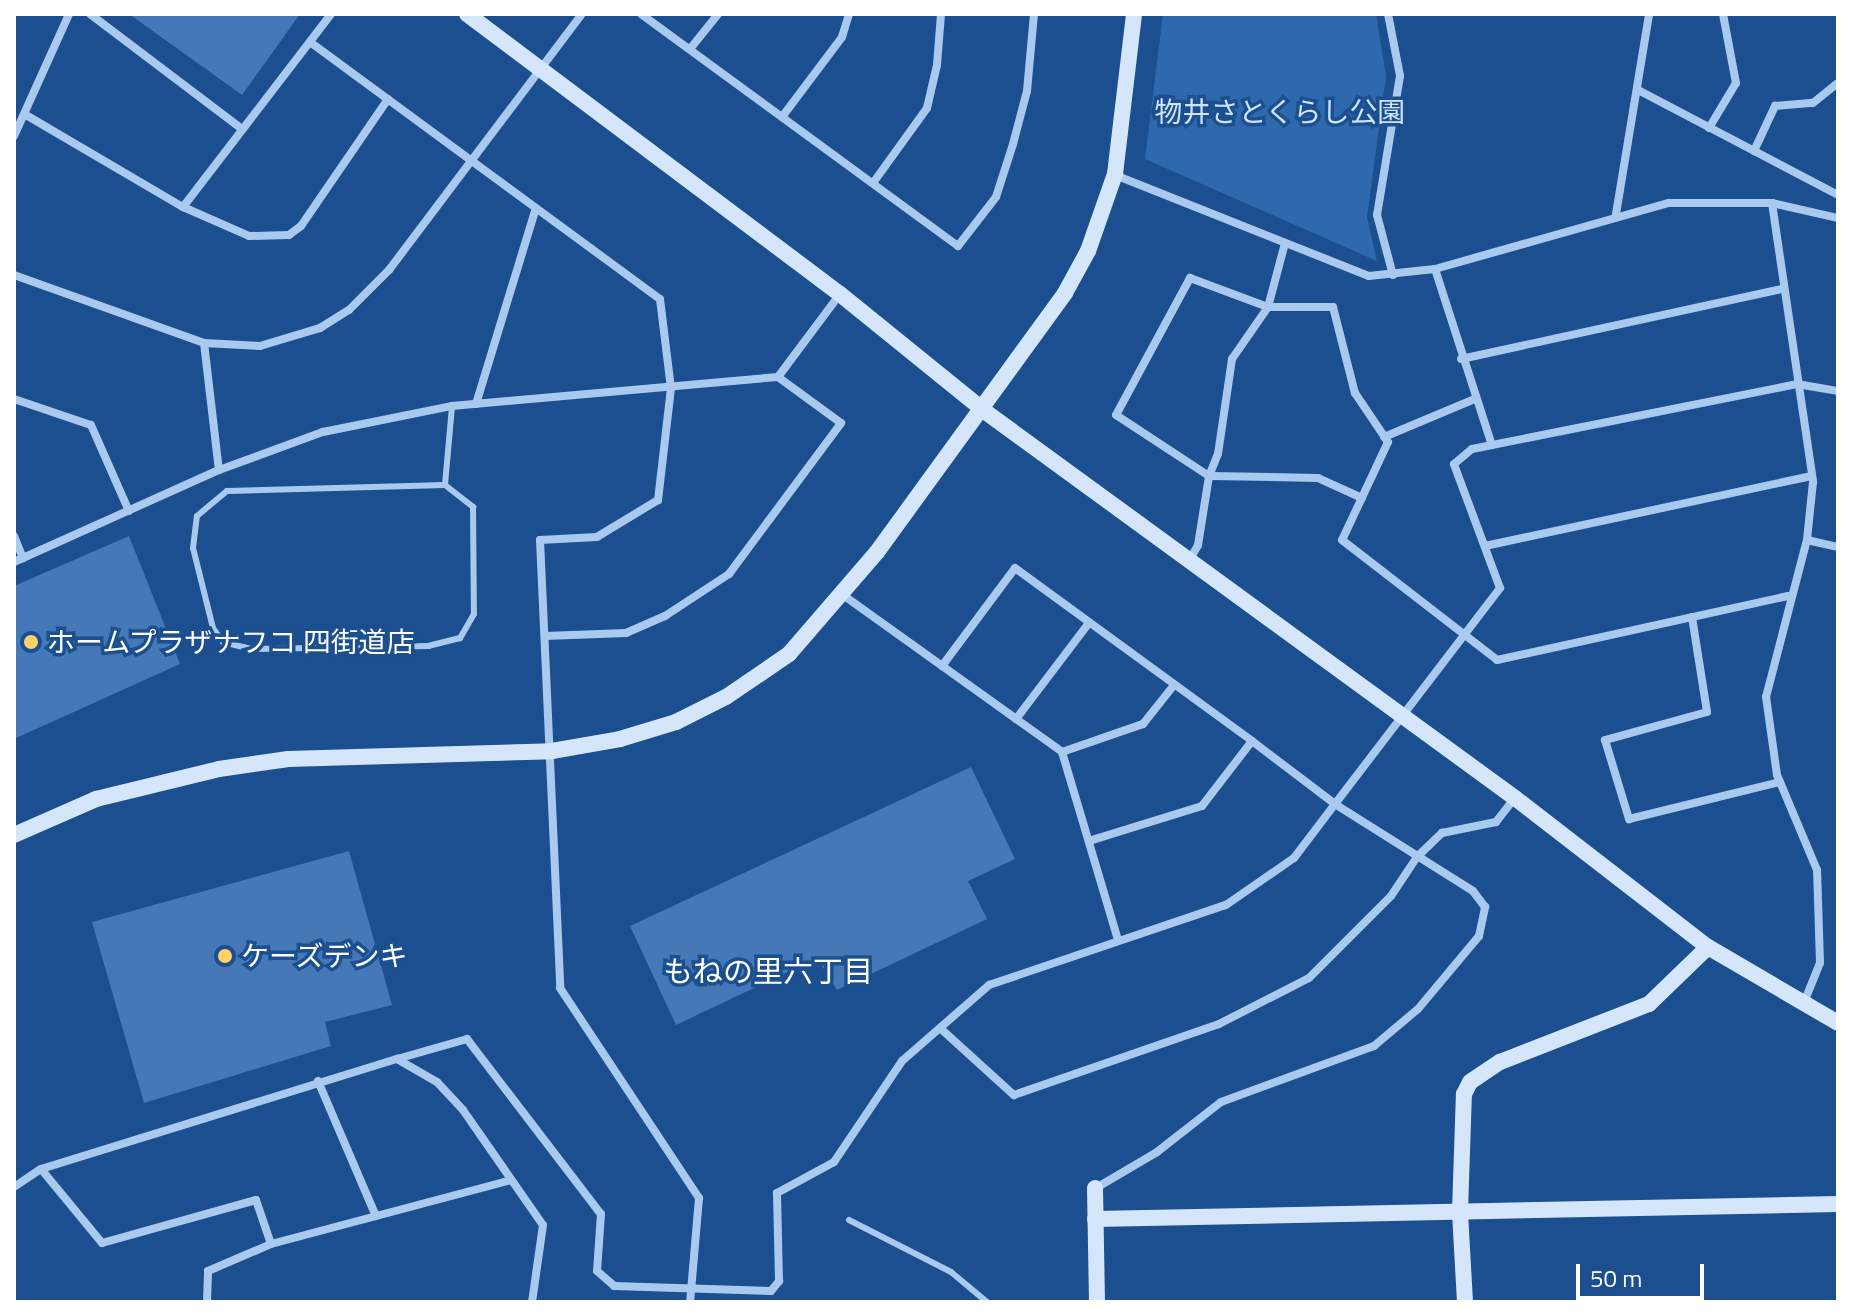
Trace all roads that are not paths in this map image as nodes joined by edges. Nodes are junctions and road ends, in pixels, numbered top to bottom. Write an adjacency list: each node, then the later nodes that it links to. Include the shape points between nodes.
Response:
1 (69, 14): 21 (street)
2 (90, 14): 24 (street)
3 (331, 14): 15 (street)
4 (467, 14): 17 (street)
5 (582, 14): 17 (street)
6 (641, 14): 16 (street)
7 (718, 14): 16 (street)
8 (849, 14): 22 (street, via 842,37)
9 (941, 14): 29 (street, via 927,108)
10 (1034, 14): 29 (street, via 1027,91 996,197 958,246)
11 (1134, 14): 28 (street)
12 (1388, 14): 39 (street, via 1400,76 1377,215)
13 (1649, 14): 19 (street)
14 (1723, 14): 23 (street, via 1736,83)
15 (310, 42): 20 (street); 24 (street)
16 (690, 49): 22 (street)
17 (540, 69): 27 (street); 41 (street)
18 (1838, 83): 26 (street, via 1813,103 1775,106)
19 (1638, 90): 23 (street); 34 (street)
20 (388, 99): 27 (street); 32 (street, via 301,226 289,235 249,236)
21 (26, 115): 25 (street); 32 (street)
22 (782, 117): 29 (street)
23 (1709, 128): 26 (street)
24 (242, 129): 32 (street)
25 (14, 136)
26 (1754, 151): 30 (street)
27 (473, 163): 33 (street); 43 (street, via 389,270 349,310 288,341 260,346)
28 (1115, 174): 36 (street); 53 (street, via 1088,251 1065,293)
29 (873, 183)
30 (1838, 195)
31 (1772, 203): 34 (street, via 1708,199); 35 (street); 40 (street)
32 (183, 207)
33 (536, 208): 47 (street, via 660,299); 51 (street)
34 (1616, 214): 37 (street)
35 (1838, 218)
36 (1285, 243): 39 (street, via 1369,276); 42 (street)
37 (1435, 269): 39 (street); 44 (street)
38 (14, 275): 43 (street)
39 (1393, 275)
40 (1783, 289): 44 (street); 46 (street)
41 (840, 294): 45 (street); 53 (street)
42 (1268, 307): 54 (street, via 1333,307 1355,393); 57 (street, via 1232,359 1218,454); 57 (street, via 1190,278 1116,415)
43 (204, 343): 56 (street)
44 (1461, 359): 50 (street)
45 (778, 377): 47 (street); 72 (street, via 841,423 729,574 665,616 626,633)
46 (1797, 384): 48 (street); 55 (street); 58 (street)
47 (671, 388): 51 (street); 72 (street, via 658,500 597,537 540,540)
48 (1838, 391)
49 (14, 399): 61 (street, via 91,425)
50 (1475, 399): 54 (street); 55 (street)
51 (476, 404): 52 (street)
52 (452, 406): 56 (street, via 323,432); 59 (lane)
53 (983, 410): 66 (street); 68 (street)
54 (1384, 437): 60 (street, via 1388,442)
55 (1492, 445): 64 (street, via 1472,449 1454,464)
56 (219, 470): 61 (street)
57 (1209, 476): 60 (street, via 1318,478); 66 (street, via 1198,545)
58 (1812, 476): 63 (street); 64 (street)
59 (445, 485): 59 (lane, via 473,507 474,614 460,638 429,646 251,649 223,642 213,628 193,548 197,516 227,491)
60 (1362, 498): 73 (street, via 1342,540)
61 (129, 511): 67 (street)
62 (14, 536): 67 (street)
63 (1807, 540): 65 (street); 69 (street)
64 (1485, 546): 73 (street, via 1500,588)
65 (1838, 547)
66 (1190, 559): 77 (street)
67 (19, 560)
68 (843, 595): 74 (street); 79 (street, via 789,654 726,697 662,726)
69 (1788, 596): 70 (street); 81 (street, via 1766,697)
70 (1692, 617): 73 (street, via 1497,660); 81 (street, via 1707,712 1605,740 1629,819)
71 (1089, 623): 74 (street, via 1015,568); 75 (street); 76 (street)
72 (545, 636): 79 (street)
73 (1468, 637): 77 (street)
74 (942, 666): 76 (street)
75 (1174, 685): 78 (street); 80 (street, via 1143,724)
76 (1016, 719): 80 (street)
77 (1403, 719): 82 (street); 83 (street)
78 (1252, 741): 83 (street); 85 (street, via 1202,806)
79 (552, 751): 84 (street, via 288,759 219,769 96,799); 104 (street, via 560,988 699,1198)
80 (1062, 752): 85 (street)
81 (1780, 782): 89 (street, via 1817,870 1820,963)
82 (1515, 798): 86 (street, via 1496,822 1442,833); 88 (street)
83 (1335, 804): 86 (street); 87 (street, via 1294,858 1226,905)
84 (14, 835)
85 (1089, 841): 87 (street)
86 (1417, 857): 91 (street, via 1391,896 1309,978 1219,1024 1014,1095); 97 (street, via 1473,891 1485,907 1479,936 1418,1009 1374,1046 1221,1102 1157,1152)
87 (1118, 940): 91 (street, via 989,985)
88 (1708, 947): 89 (street); 99 (street, via 1649,1004 1500,1062 1470,1082 1464,1094)
89 (1803, 1005): 90 (street)
90 (1838, 1023)
91 (940, 1028): 104 (street, via 902,1061 834,1162 777,1193 779,1281 771,1291)
92 (397, 1059): 93 (street); 95 (street, via 437,1082 463,1110); 104 (street, via 467,1039 601,1214 597,1271 614,1286)
93 (318, 1081): 94 (street); 100 (street)
94 (41, 1169): 96 (street); 103 (street, via 102,1243 256,1200)
95 (508, 1181): 100 (street); 106 (street, via 543,1225)
96 (14, 1187)
97 (1095, 1188): 101 (street)
98 (1838, 1204): 99 (street)
99 (1460, 1212): 101 (street); 110 (street)
100 (376, 1216): 103 (street)
101 (1095, 1219): 109 (street)
102 (849, 1220): 108 (lane, via 951,1272)
103 (271, 1244): 105 (street, via 208,1271)
104 (690, 1288): 107 (street)
105 (207, 1302)
106 (532, 1302)
107 (690, 1302)
108 (987, 1302)
109 (1097, 1302)
110 (1465, 1302)

